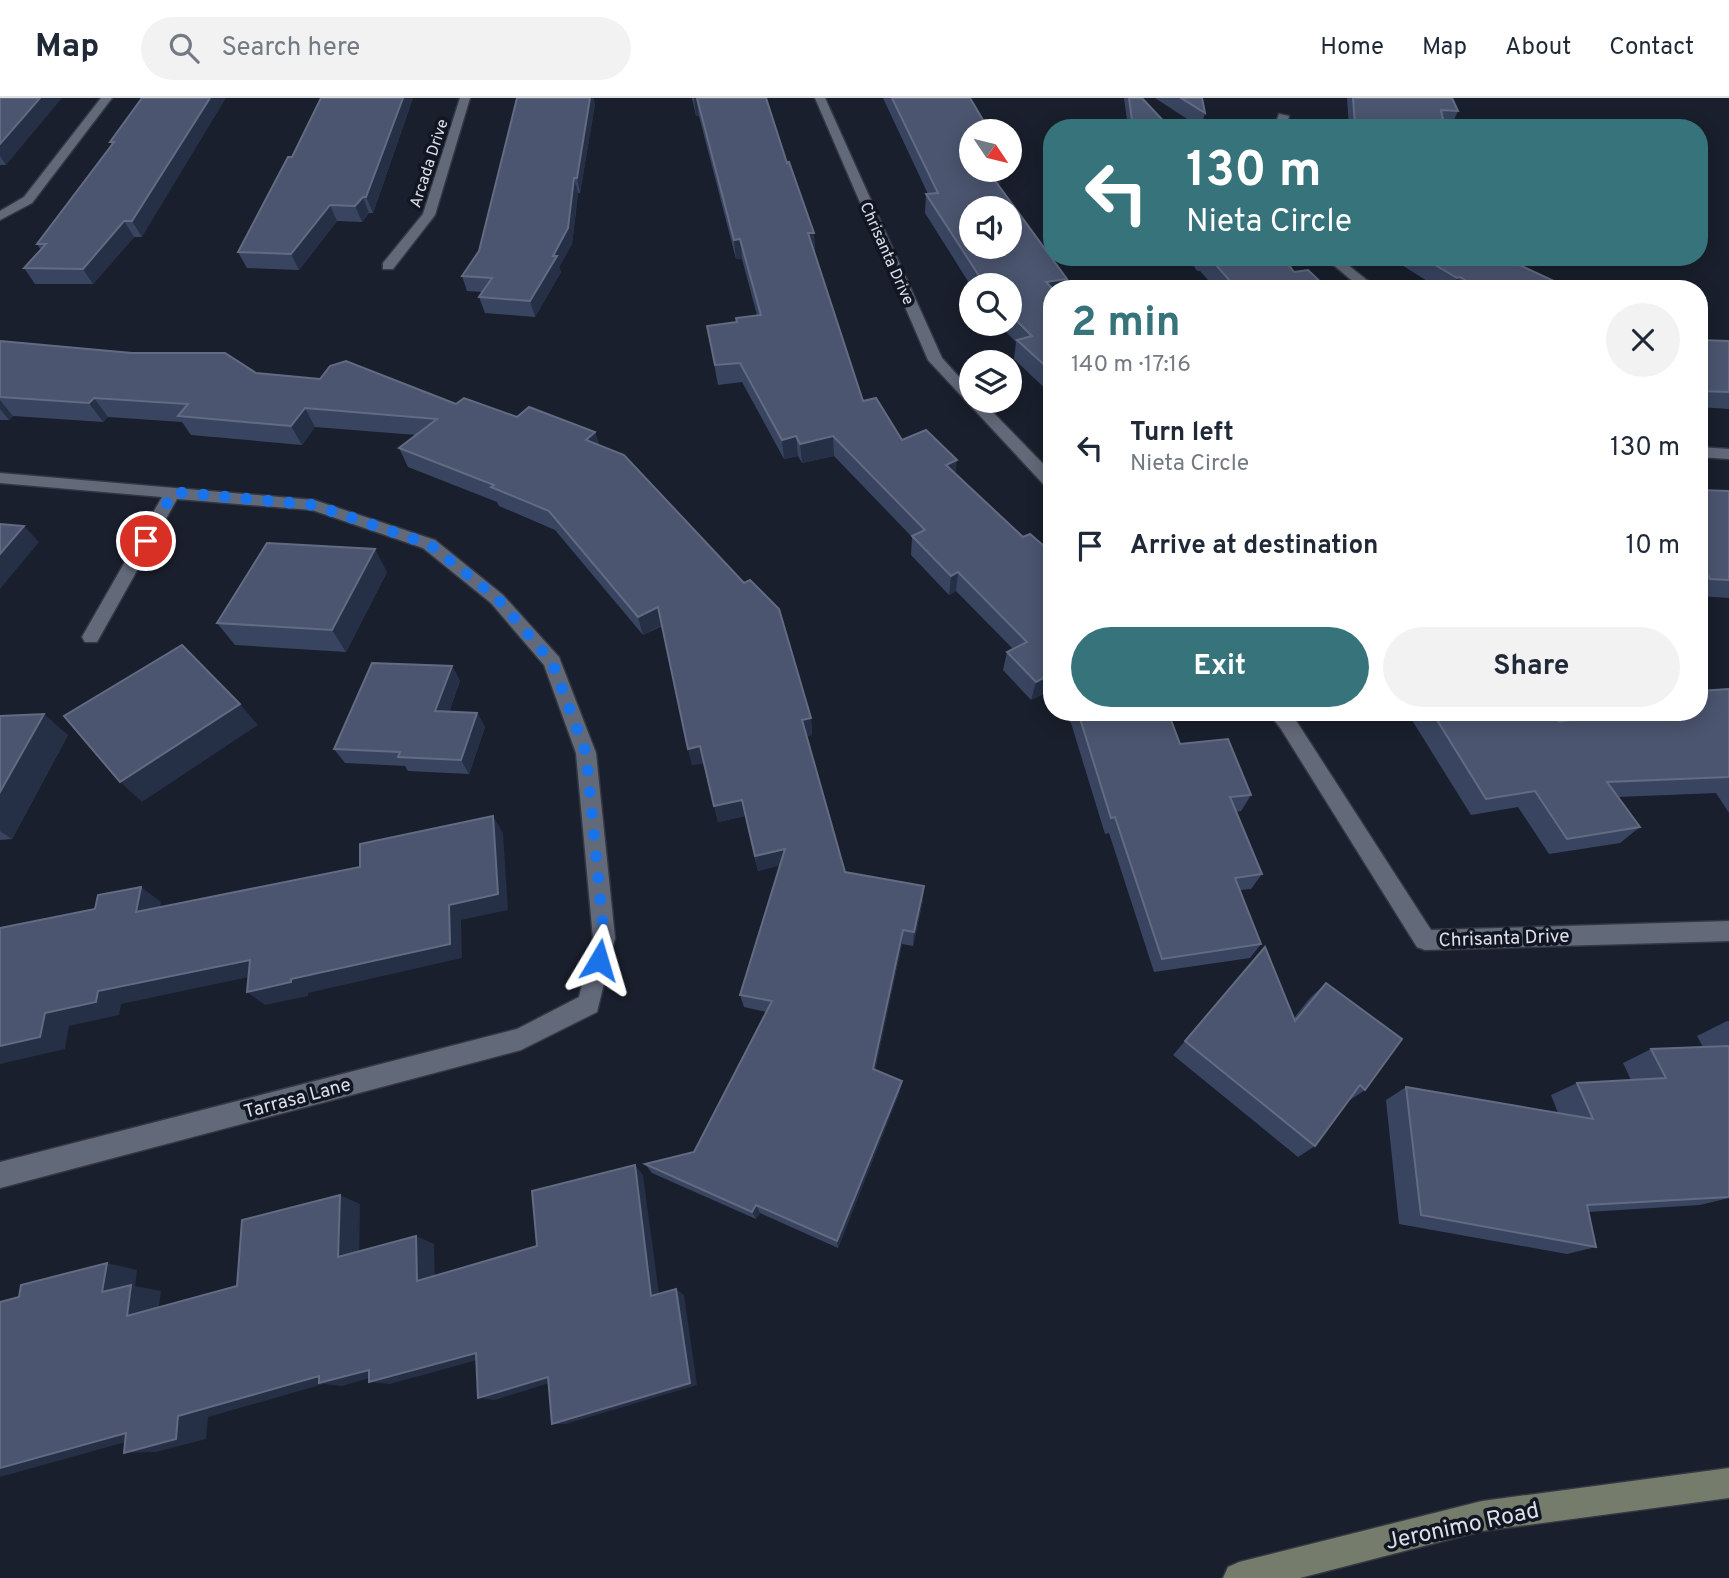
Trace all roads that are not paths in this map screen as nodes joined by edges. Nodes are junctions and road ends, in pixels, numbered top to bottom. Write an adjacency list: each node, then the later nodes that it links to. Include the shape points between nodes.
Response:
1 (107, 98): 4 (street, via 28,200)
2 (465, 98): 5 (street, Arcada Drive, via 429,215)
3 (820, 98): 8 (street, Chrisanta Drive, via 935,360)
4 (0, 216)
5 (388, 266)
6 (1341, 266): 7 (street)
7 (1359, 280)
8 (959, 385)
9 (986, 413): 12 (street, Chrisanta Drive)
10 (1708, 453): 11 (street)
11 (1729, 454)
12 (1043, 473)
13 (0, 478): 14 (street)
14 (173, 492): 15 (street); 18 (street, Tarrasa Lane, via 314,505 429,544 497,598 552,662 586,753 604,938 589,1004 521,1039)
15 (91, 637)
16 (1285, 721): 17 (street, Chrisanta Drive, via 1425,940)
17 (1729, 931)
18 (0, 1175)
19 (1729, 1483): 20 (main road, Jeronimo Road, via 1482,1516)
20 (1239, 1578)

